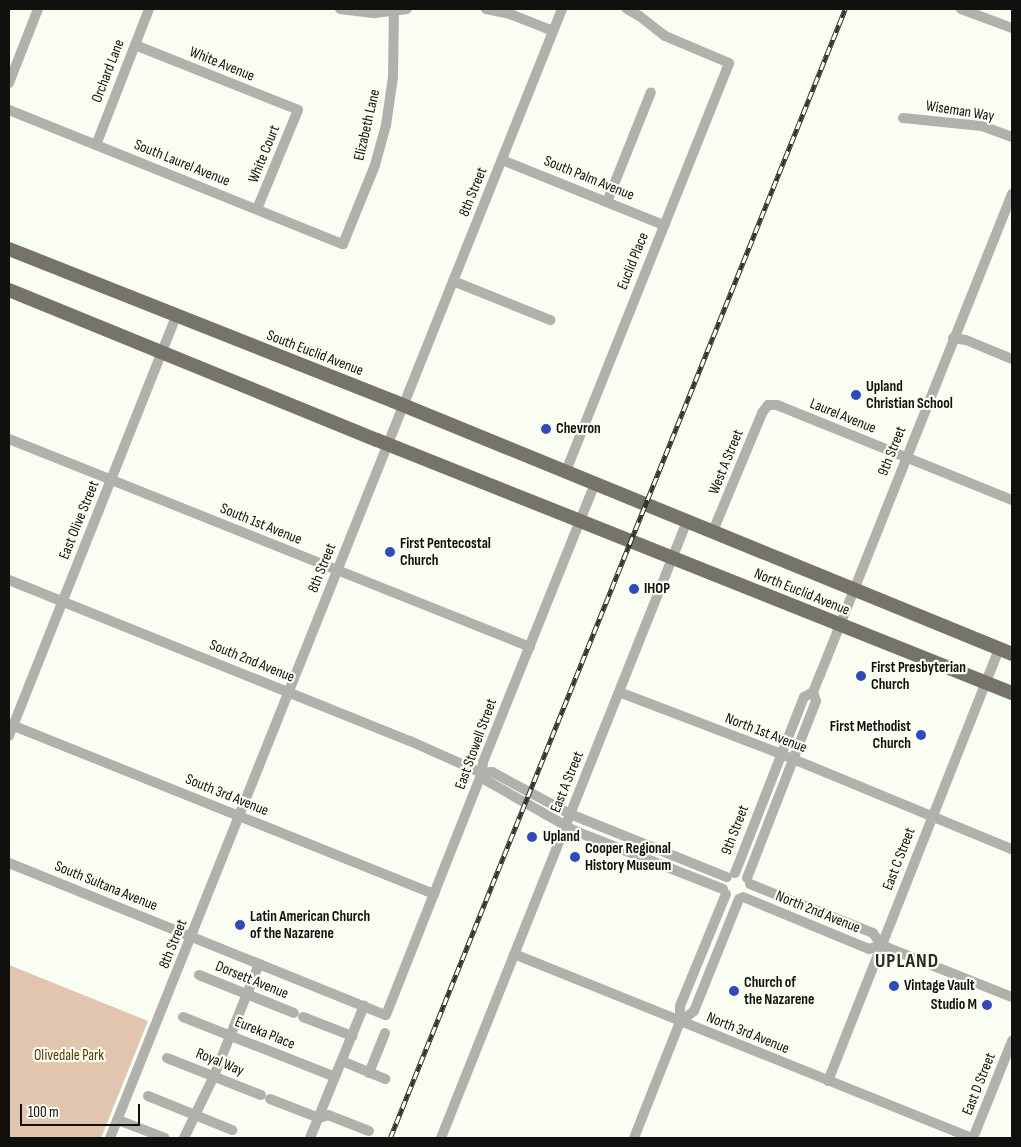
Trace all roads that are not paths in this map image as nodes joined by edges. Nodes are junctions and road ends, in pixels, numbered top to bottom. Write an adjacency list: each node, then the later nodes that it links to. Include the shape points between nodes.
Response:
1 (38, 9): 13 (street)
2 (149, 9): 12 (street, Orchard Lane)
3 (340, 9): 9 (street)
4 (407, 9): 9 (street)
5 (486, 9): 11 (street, via 510,14)
6 (562, 9): 11 (street, 8th Street)
7 (627, 9): 25 (street, Euclid Place, via 665,36 729,63)
8 (961, 9): 10 (street)
9 (394, 10): 26 (street, Elizabeth Lane, via 393,76 386,125 375,164)
10 (1012, 28)
11 (553, 31): 20 (street, 8th Street)
12 (135, 45): 16 (street, White Avenue); 19 (street, Orchard Lane)
13 (9, 83)
14 (651, 92): 22 (street)
15 (9, 110): 19 (street, South Laurel Avenue)
16 (298, 110): 23 (street, White Court)
17 (903, 118): 18 (street, Wiseman Way, via 982,126)
18 (1012, 137)
19 (96, 145): 23 (street, South Laurel Avenue)
20 (502, 160): 22 (street, South Palm Avenue); 28 (street, 8th Street)
21 (1012, 194): 24 (street, 9th Street)
22 (607, 202): 25 (street, South Palm Avenue)
23 (257, 209): 26 (street, South Laurel Avenue)
24 (1009, 214): 32 (street, 9th Street)
25 (664, 225): 40 (street, Euclid Place)
26 (343, 244)
27 (9, 249): 30 (main road, South Euclid Avenue)
28 (453, 281): 31 (street); 36 (street, 8th Street)
29 (9, 290): 33 (main road)
30 (176, 316): 33 (street, East Olive Street); 36 (main road, South Euclid Avenue)
31 (550, 320)
32 (953, 338): 34 (street); 39 (street, 9th Street)
33 (162, 352): 38 (main road); 41 (street, East Olive Street)
34 (1012, 359)
35 (768, 404): 39 (street, Laurel Avenue); 46 (street, West A Street)
36 (403, 405): 38 (street, 8th Street); 40 (main road, South Euclid Avenue)
37 (9, 440): 41 (street, South 1st Avenue)
38 (388, 444): 44 (main road); 48 (street, 8th Street)
39 (906, 457): 43 (street, Laurel Avenue); 50 (street, 9th Street)
40 (566, 471): 42 (main road, South Euclid Avenue)
41 (111, 480): 48 (street, South 1st Avenue); 51 (street, East Olive Street)
42 (595, 483): 44 (street, East Stowell Street); 45 (main road, North Euclid Avenue)
43 (1012, 500)
44 (580, 521): 47 (main road, North Euclid Avenue); 53 (street, East Stowell Street)
45 (687, 521): 46 (main road, North Euclid Avenue); 47 (street, East A Street)
46 (713, 532): 50 (main road, North Euclid Avenue)
47 (672, 558): 52 (main road, North Euclid Avenue); 57 (street, East A Street)
48 (338, 571): 53 (street, South 1st Avenue); 56 (street, 8th Street)
49 (9, 580): 51 (street, South 2nd Avenue)
50 (853, 589): 52 (street, 9th Street); 54 (main road, North Euclid Avenue)
51 (62, 602): 56 (street, South 2nd Avenue); 60 (street, East Olive Street)
52 (840, 624): 55 (main road, North Euclid Avenue); 58 (street, 9th Street)
53 (530, 647): 63 (street, East Stowell Street, via 483,762)
54 (1006, 652): 55 (street, East C Street)
55 (986, 682): 59 (main road, North Euclid Avenue); 66 (street, East C Street)
56 (288, 692): 63 (street, South 2nd Avenue); 65 (street, 8th Street)
57 (619, 692): 61 (street, North 1st Avenue); 64 (street, East A Street)
58 (813, 692): 61 (street, 9th Street, via 804,697); 62 (street, 9th Street, via 816,701)
59 (1012, 693)
60 (10, 729): 65 (street, South 3rd Avenue)
61 (781, 754): 62 (street, North 1st Avenue); 70 (street, 9th Street)
62 (794, 759): 66 (street, North 1st Avenue); 71 (street, 9th Street)
63 (482, 773): 64 (street, South 2nd Avenue, via 492,772); 67 (street, South 2nd Avenue, via 487,781); 73 (street, East Stowell Street)
64 (570, 814): 67 (street, East A Street); 70 (street)
65 (240, 816): 73 (street, South 3rd Avenue); 75 (street, 8th Street)
66 (932, 817): 68 (street, North 1st Avenue); 76 (street, East C Street)
67 (566, 824): 72 (street); 77 (street, East A Street)
68 (1012, 849)
69 (9, 863): 75 (street, South Sultana Avenue)
70 (731, 875): 71 (street, via 742,874); 72 (street)
71 (748, 881): 74 (street, via 748,892); 76 (street, North 2nd Avenue, via 873,933)
72 (725, 891): 74 (street, via 731,898); 85 (street, via 680,1006)
73 (434, 894): 83 (street, East Stowell Street)
74 (741, 898): 76 (street, North 2nd Avenue, via 869,949); 85 (street, via 694,1011)
75 (192, 937): 78 (street, South Sultana Avenue); 100 (street, 8th Street)
76 (881, 945): 81 (street, North 2nd Avenue); 96 (street, East C Street)
77 (514, 954): 85 (street, North 3rd Avenue); 107 (street, East A Street)
78 (259, 964): 80 (street); 82 (street, South Sultana Avenue)
79 (199, 975): 80 (street, Dorsett Avenue)
80 (246, 994): 87 (street); 88 (street, Dorsett Avenue)
81 (1012, 997)
82 (364, 1006): 83 (street, South Sultana Avenue); 88 (street)
83 (386, 1015)
84 (183, 1017): 87 (street, Eureka Place)
85 (680, 1022): 96 (street, North 3rd Avenue); 108 (street)
86 (385, 1033): 92 (street)
87 (230, 1035): 93 (street); 94 (street, Eureka Place)
88 (352, 1036): 91 (street)
89 (1012, 1041): 109 (street, East D Street)
90 (168, 1058): 93 (street, Royal Way)
91 (342, 1061): 92 (street); 94 (street)
92 (369, 1072): 95 (street)
93 (214, 1076): 98 (street); 99 (street, Royal Way)
94 (335, 1078): 99 (street)
95 (385, 1079)
96 (828, 1081): 109 (street, North 3rd Avenue)
97 (148, 1096): 98 (street)
98 (194, 1115): 101 (street); 105 (street)
99 (319, 1118): 102 (street, Royal Way, via 328,1115); 106 (street)
100 (118, 1120): 103 (street, 8th Street); 104 (street)
101 (232, 1130)
102 (368, 1131)
103 (110, 1138)
104 (165, 1138)
105 (184, 1138)
106 (310, 1138)
107 (441, 1138)
108 (634, 1138)
109 (972, 1138)

